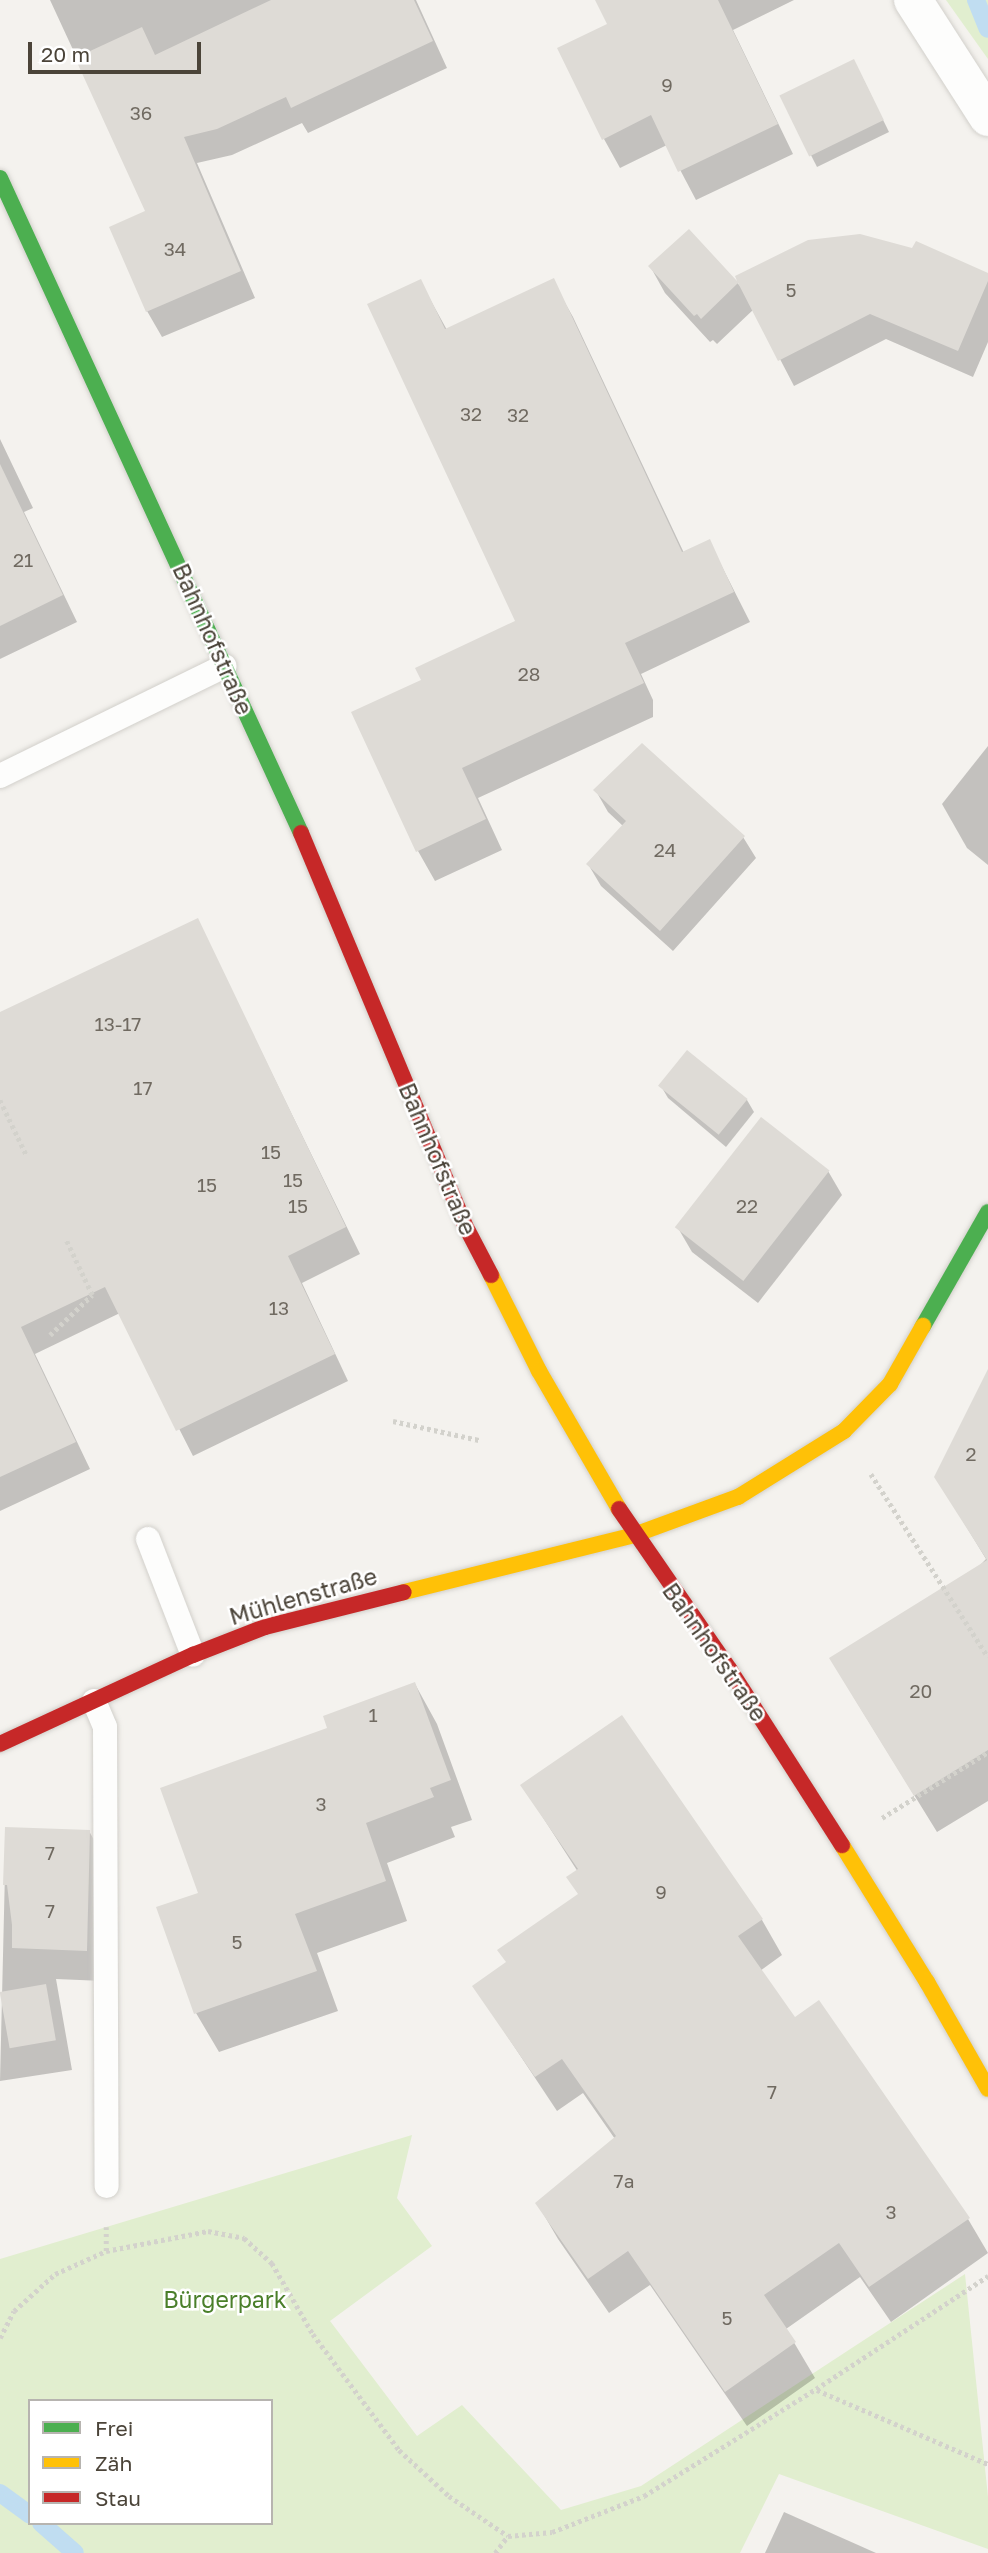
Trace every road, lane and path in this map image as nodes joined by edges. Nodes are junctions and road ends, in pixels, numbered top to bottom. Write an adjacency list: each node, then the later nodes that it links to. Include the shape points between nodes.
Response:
1 (913, 0): 2 (street)
2 (988, 117)
3 (0, 178): 4 (street, Bahnhofstraße)
4 (225, 666): 5 (lane); 14 (street, Bahnhofstraße, via 293,814 467,1229 539,1371)
5 (0, 776)
6 (0, 1100): 7 (path)
7 (27, 1157)
8 (988, 1212): 12 (street, Mühlenstraße, via 890,1384)
9 (66, 1240): 10 (path, via 92,1295)
10 (50, 1335)
11 (393, 1421): 13 (path)
12 (844, 1432): 14 (street, Mühlenstraße, via 738,1497); 17 (path)
13 (478, 1440)
14 (634, 1535): 16 (street, Mühlenstraße, via 265,1627); 21 (street, Bahnhofstraße, via 730,1671)
15 (148, 1539): 16 (lane)
16 (194, 1655): 18 (street, Mühlenstraße)
17 (988, 1657)
18 (94, 1701): 19 (street, Mühlenstraße); 23 (lane, via 105,1727)
19 (0, 1744)
20 (988, 1752): 21 (path)
21 (840, 1844): 22 (street, Bahnhofstraße)
22 (987, 2083)
23 (107, 2186)
24 (988, 2276): 26 (path)
25 (0, 2338): 28 (path, via 14,2311 55,2274 106,2250 208,2231 244,2238 272,2263 313,2334 399,2450 449,2496)
26 (816, 2389): 27 (path); 28 (path, via 643,2496 552,2532)
27 (988, 2464)
28 (508, 2536): 29 (path)
29 (495, 2553)

